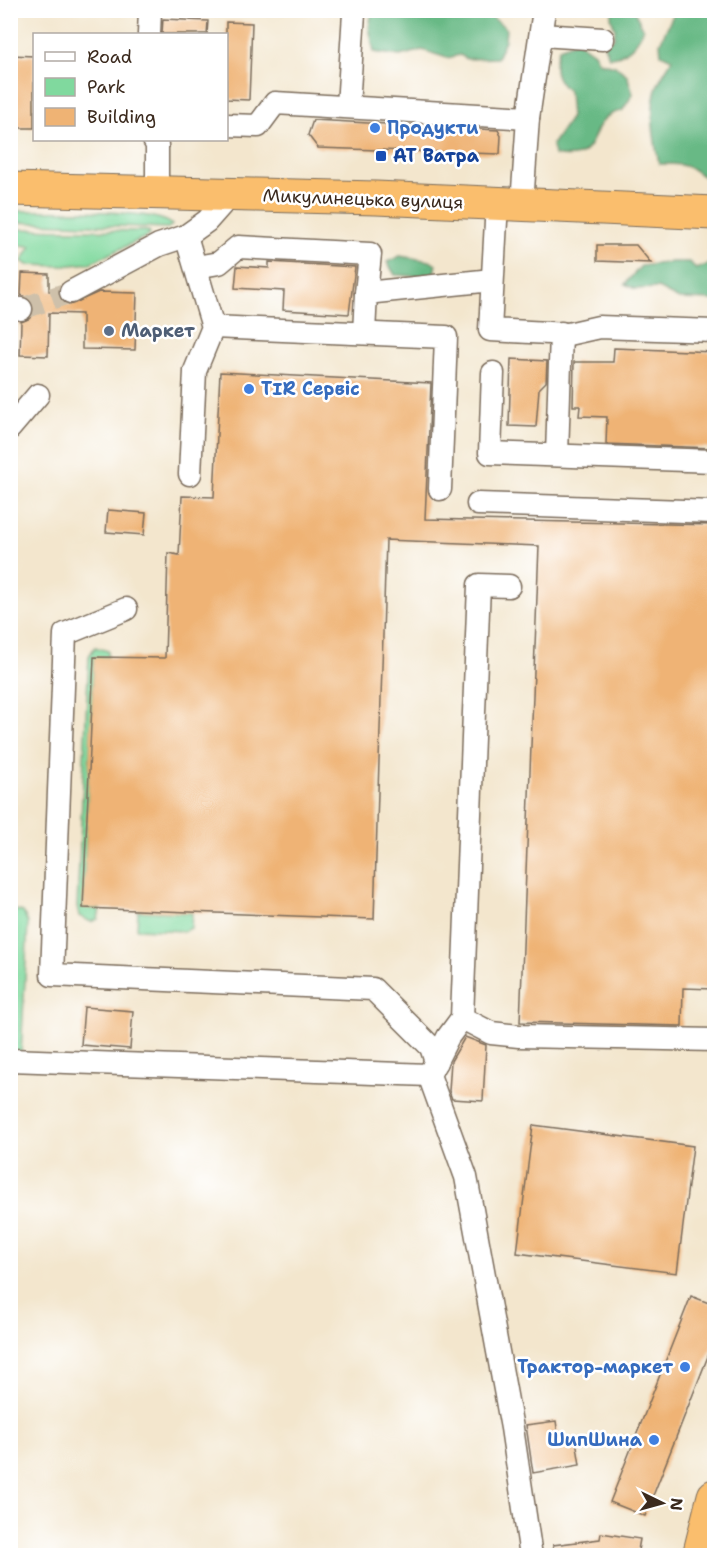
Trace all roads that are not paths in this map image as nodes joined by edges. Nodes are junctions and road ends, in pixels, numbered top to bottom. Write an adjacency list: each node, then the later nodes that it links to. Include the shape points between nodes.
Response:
1 (150, 10): 4 (lane)
2 (544, 10): 5 (lane)
3 (354, 13): 7 (lane)
4 (149, 33)
5 (541, 35): 6 (lane); 8 (lane)
6 (603, 39)
7 (348, 106): 8 (lane); 9 (lane, via 275,103 258,126)
8 (528, 118): 14 (lane)
9 (228, 124)
10 (154, 141): 12 (lane)
11 (10, 189): 12 (highway, Микулинецька вулиця)
12 (157, 193): 13 (highway, Микулинецька вулиця)
13 (230, 195): 14 (highway, Микулинецька вулиця); 16 (lane, via 207,221)
14 (509, 203): 15 (highway, Микулинецька вулиця); 18 (lane)
15 (714, 213)
16 (186, 236): 17 (lane); 19 (lane, via 159,244)
17 (196, 267): 20 (lane, via 219,263 238,247 370,254); 21 (lane)
18 (492, 280): 20 (lane); 24 (lane, via 490,330)
19 (71, 292)
20 (366, 293): 23 (lane)
21 (213, 327): 23 (lane); 30 (lane, via 195,371)
22 (714, 331): 24 (lane, via 599,327)
23 (364, 333): 31 (lane, via 446,337)
24 (561, 333): 28 (lane)
25 (494, 373): 28 (lane, via 490,453)
26 (38, 395): 27 (lane)
27 (10, 428)
28 (556, 455): 29 (lane)
29 (714, 461)
30 (190, 474)
31 (440, 489)
32 (478, 504): 33 (lane)
33 (714, 512)
34 (509, 586): 36 (lane, via 479,585)
35 (126, 609): 39 (lane, via 65,634 52,975 373,989 431,1047)
36 (462, 1018): 37 (lane, via 491,1033 510,1035); 39 (lane)
37 (714, 1040)
38 (10, 1060): 39 (lane)
39 (433, 1069): 41 (lane, via 466,1177)
40 (714, 1496): 42 (highway)
41 (531, 1556)
42 (699, 1556)

